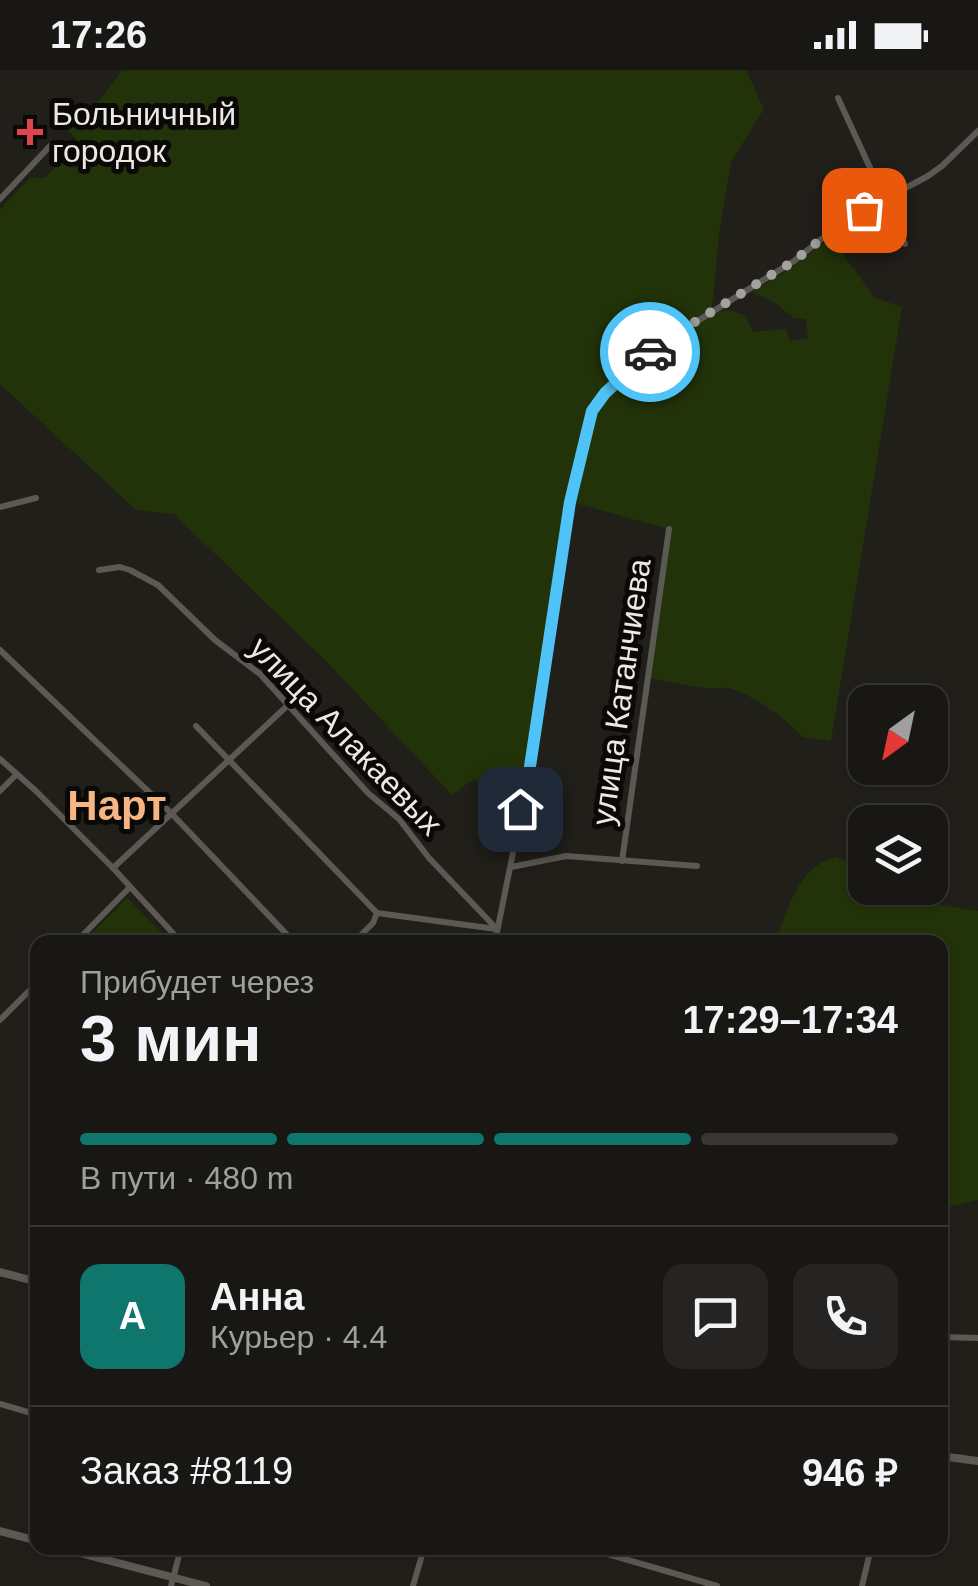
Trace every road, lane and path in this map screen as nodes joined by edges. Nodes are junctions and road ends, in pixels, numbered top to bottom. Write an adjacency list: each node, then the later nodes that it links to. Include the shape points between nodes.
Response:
1 (838, 98): 5 (street)
2 (978, 131): 5 (street, via 942,166)
3 (50, 146): 4 (street)
4 (0, 198)
5 (883, 199): 6 (street); 21 (street, via 654,348 592,411 570,502)
6 (905, 244)
7 (36, 498): 8 (street)
8 (0, 507)
9 (669, 529): 19 (street, улица Катанчиева)
10 (99, 570): 12 (street, улица Алакаевых, via 120,567 158,585)
11 (0, 650): 18 (street)
12 (288, 706): 15 (street); 25 (street, улица Алакаевых)
13 (196, 726): 15 (street)
14 (0, 759): 16 (street)
15 (229, 760): 18 (street); 24 (street)
16 (16, 775): 17 (street); 22 (street)
17 (0, 791)
18 (172, 814): 22 (street); 28 (street)
19 (622, 862): 20 (street); 21 (street, via 566,856)
20 (698, 866)
21 (511, 867): 25 (street)
22 (113, 868): 23 (street)
23 (130, 887): 26 (street); 27 (street)
24 (377, 913): 25 (street); 29 (street)
25 (497, 929): 30 (street)
26 (83, 935)
27 (175, 935)
28 (287, 935)
29 (361, 935)
30 (496, 935)
31 (30, 990): 32 (street)
32 (0, 1020)
33 (0, 1272): 34 (street)
34 (30, 1280)
35 (948, 1337): 36 (street)
36 (978, 1338)
37 (0, 1404): 38 (street)
38 (30, 1413)
39 (948, 1457): 40 (street)
40 (978, 1460)
41 (0, 1531): 42 (street)
42 (30, 1539)
43 (84, 1555): 48 (street)
44 (179, 1555): 48 (street)
45 (422, 1555): 50 (street)
46 (611, 1555): 51 (street)
47 (870, 1555): 52 (street)
48 (172, 1582): 49 (street)
49 (206, 1586)
50 (414, 1586)
51 (717, 1586)
52 (862, 1586)

